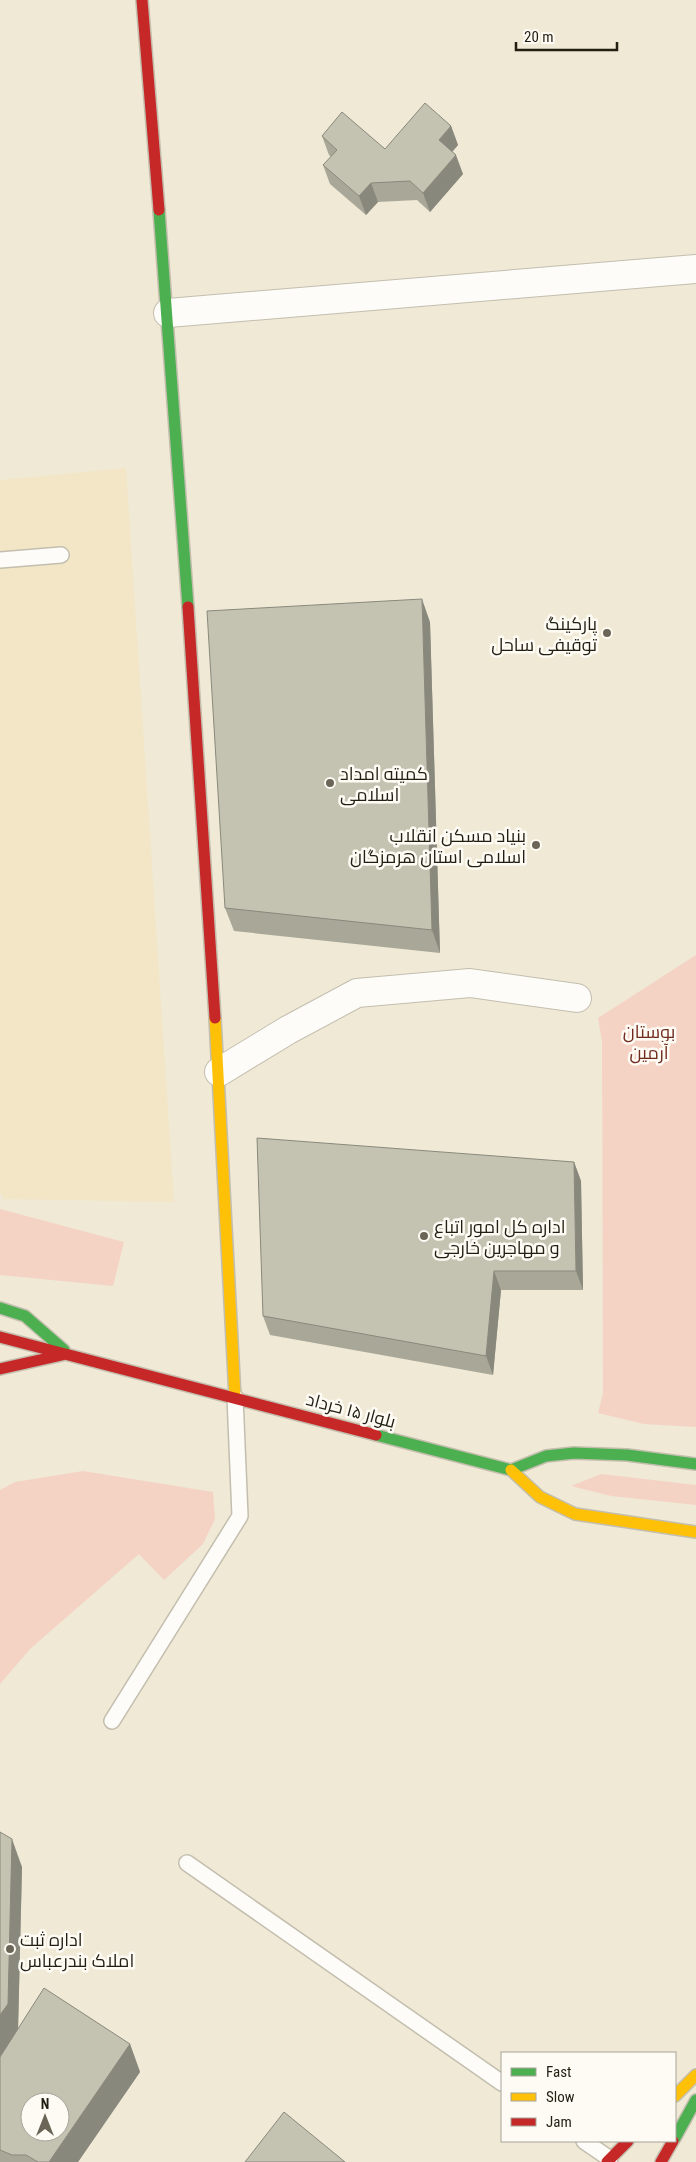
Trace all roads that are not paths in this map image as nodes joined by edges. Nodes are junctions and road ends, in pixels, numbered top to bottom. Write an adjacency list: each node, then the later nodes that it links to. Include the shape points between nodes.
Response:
1 (142, 0): 3 (street)
2 (696, 268): 3 (street)
3 (168, 313): 7 (street)
4 (61, 555): 5 (lane)
5 (0, 560)
6 (577, 998): 7 (street, via 470,982 357,993)
7 (219, 1072): 12 (street)
8 (0, 1308): 10 (street, via 25,1316)
9 (0, 1337): 10 (street, بلوار ۱۵ خرداد)
10 (69, 1354): 11 (street); 12 (street, بلوار ۱۵ خرداد)
11 (0, 1369)
12 (235, 1398): 14 (street, بلوار ۱۵ خرداد); 16 (lane, via 240,1516)
13 (696, 1464): 14 (street, via 587,1452 558,1454)
14 (511, 1470): 15 (street, via 540,1498 574,1514)
15 (696, 1532)
16 (112, 1721)
17 (187, 1863): 19 (lane)
18 (696, 2075): 20 (street)
19 (501, 2082)
20 (676, 2095)
21 (696, 2100): 22 (street)
22 (676, 2135)
23 (585, 2142): 26 (lane)
24 (627, 2142): 26 (street)
25 (672, 2142): 27 (street)
26 (609, 2160)
27 (661, 2162)

